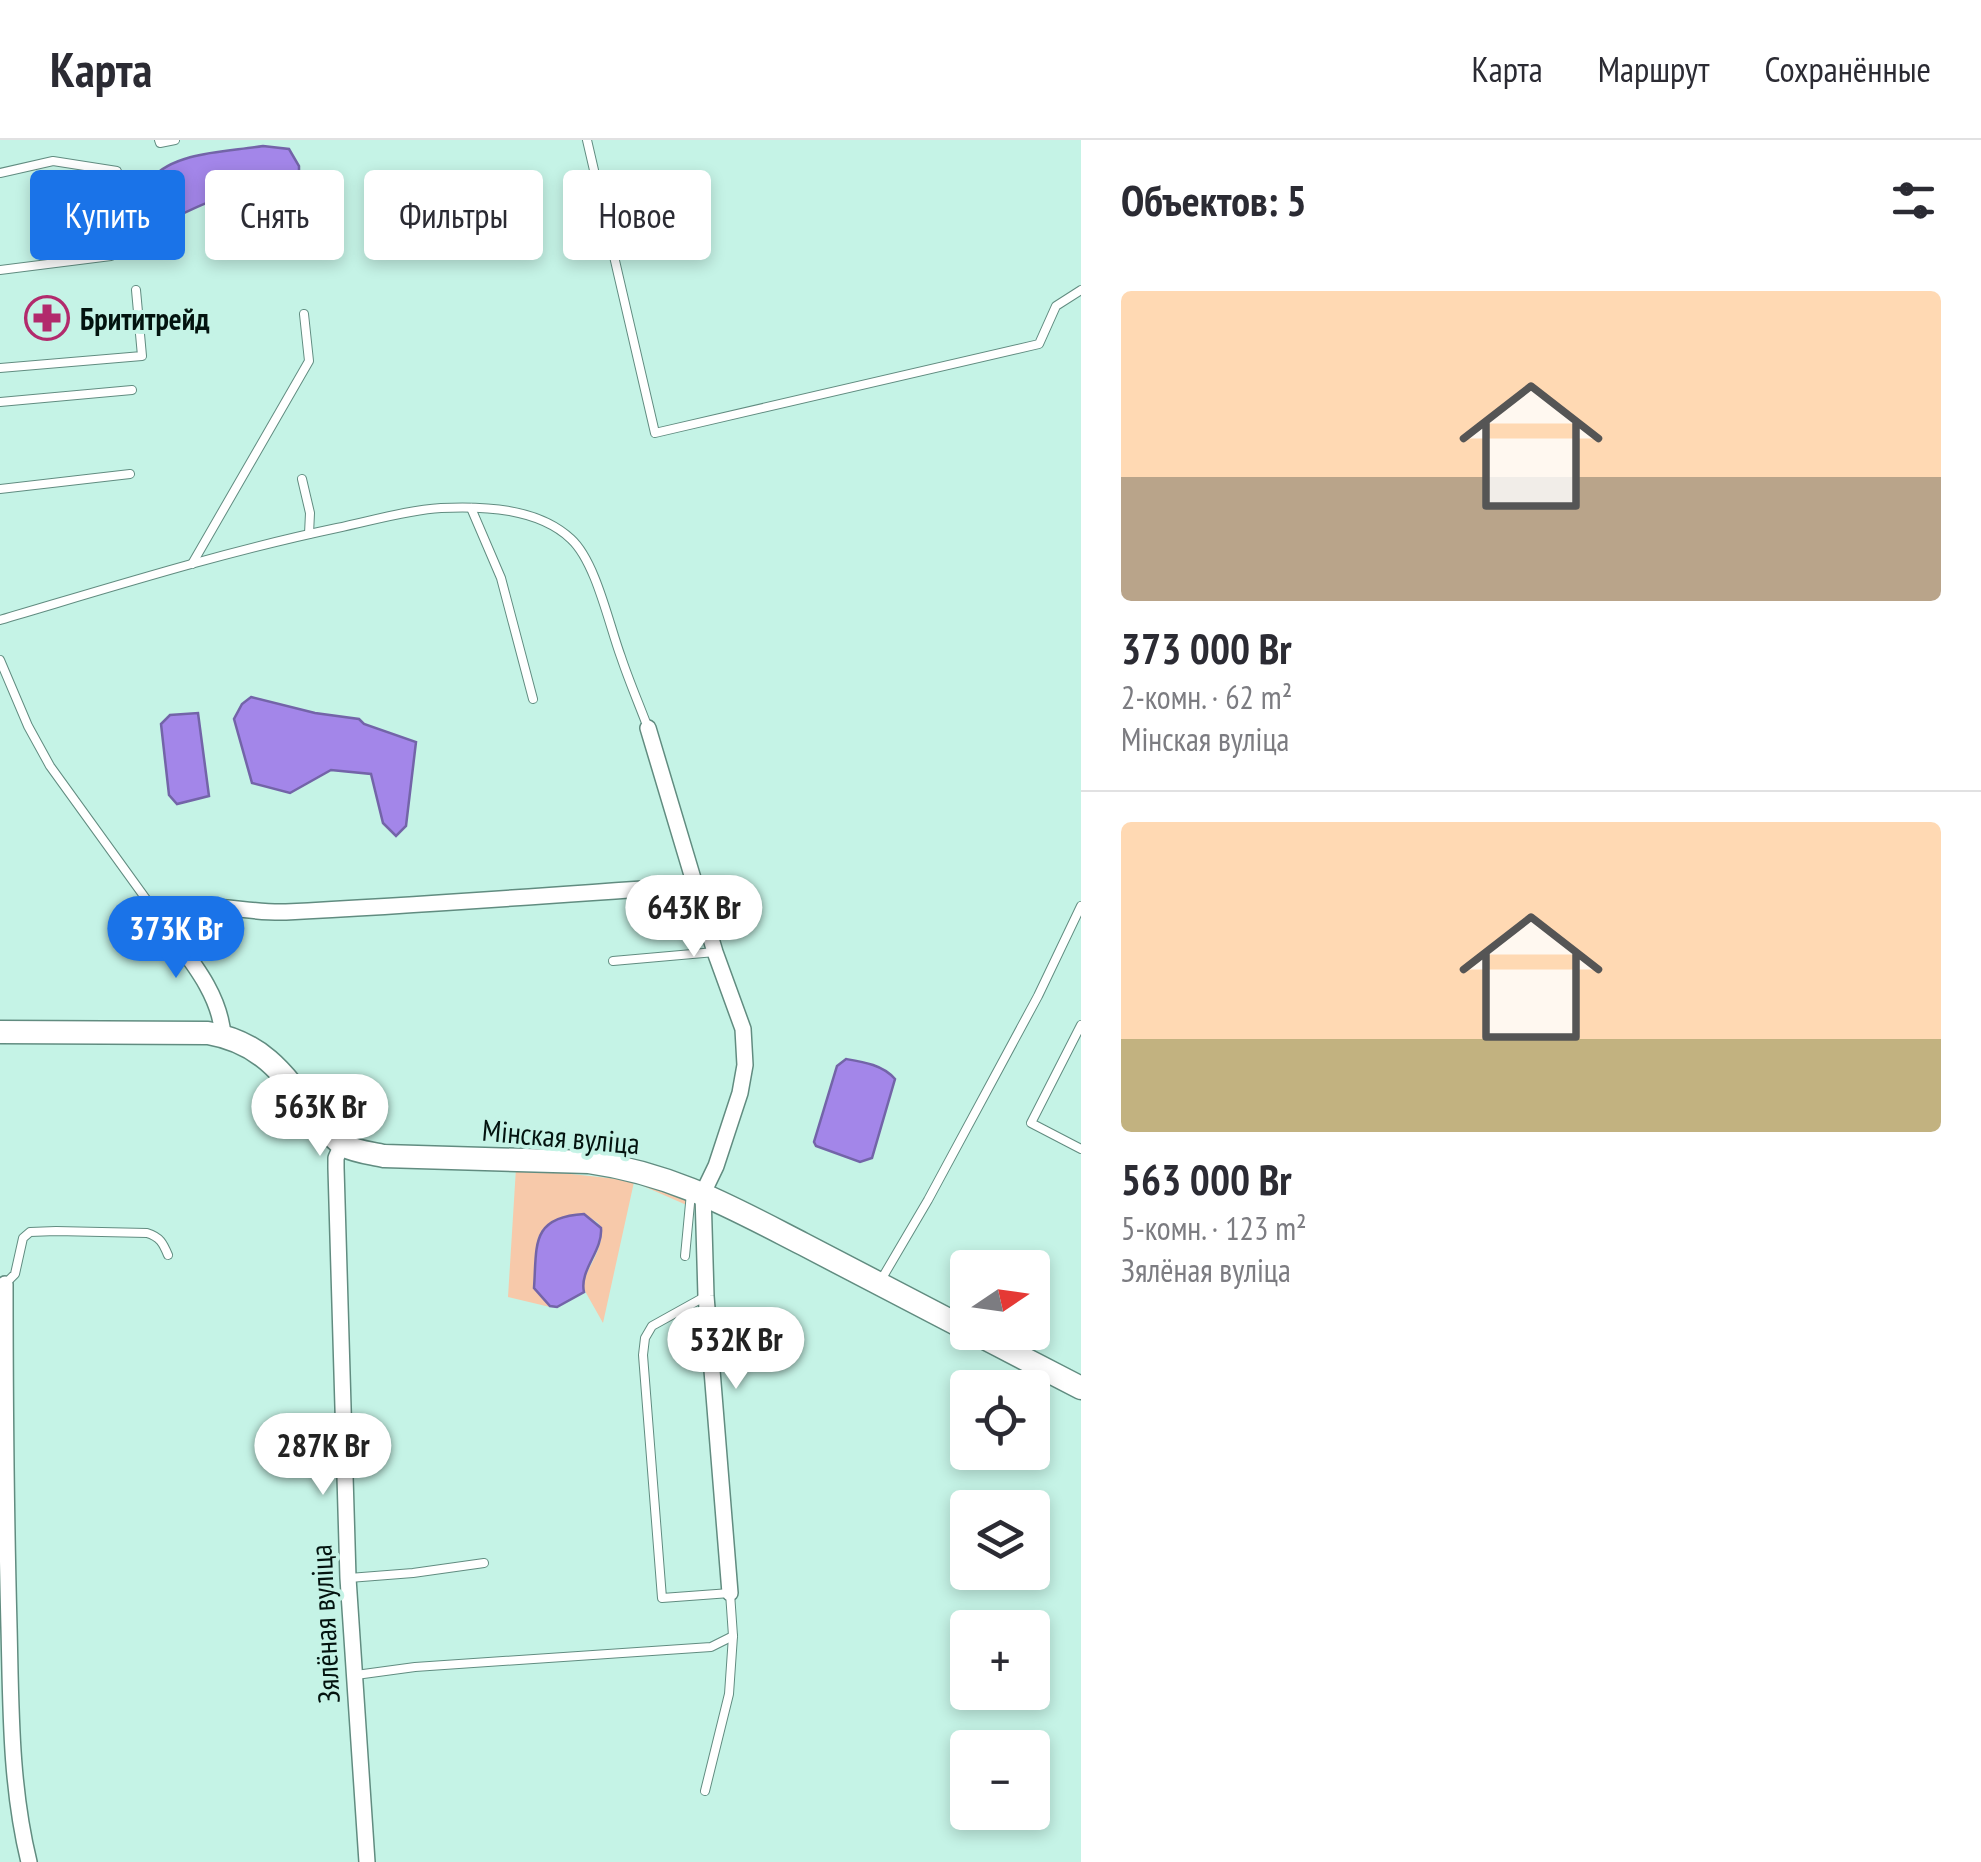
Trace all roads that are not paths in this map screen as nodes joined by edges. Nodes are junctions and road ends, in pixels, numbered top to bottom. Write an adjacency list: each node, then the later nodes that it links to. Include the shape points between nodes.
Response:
1 (159, 140): 2 (lane)
2 (174, 140)
3 (587, 140): 7 (lane, via 655,433 1039,344 1056,306)
4 (0, 172): 5 (lane, via 53,160 117,171 131,220 111,256)
5 (0, 270)
6 (136, 290): 9 (lane, via 142,356)
7 (1081, 290)
8 (304, 314): 17 (lane, via 309,361)
9 (0, 368)
10 (132, 390): 11 (lane)
11 (0, 402)
12 (130, 474): 14 (lane)
13 (302, 478): 16 (lane)
14 (0, 488)
15 (472, 508): 16 (lane, via 436,508); 20 (lane, via 501,578); 21 (lane, via 516,512 573,540 593,574)
16 (309, 534): 17 (lane)
17 (192, 564): 18 (lane)
18 (0, 620)
19 (0, 660): 24 (lane, via 50,766)
20 (533, 699)
21 (648, 728): 22 (street)
22 (696, 885): 24 (street, via 262,913 188,906); 25 (street)
23 (1081, 906): 36 (lane)
24 (159, 917): 29 (street, via 214,996)
25 (714, 952): 26 (lane); 32 (street, via 743,1029 745,1065 716,1166)
26 (612, 961)
27 (1081, 1025): 31 (lane, via 1030,1124)
28 (0, 1032): 29 (street)
29 (223, 1036): 30 (street, via 271,1063)
30 (342, 1144): 32 (street, Мінская вуліца, via 384,1156 620,1166); 43 (street, Зялёная вуліца, via 336,1168)
31 (1081, 1148)
32 (692, 1188): 34 (lane); 36 (street, Мінская вуліца); 37 (street)
33 (168, 1255): 35 (lane, via 163,1242 147,1233 30,1232)
34 (685, 1256)
35 (5, 1284): 41 (street)
36 (878, 1284): 38 (street, Мінская вуліца)
37 (706, 1296): 44 (street); 44 (lane, via 652,1326 645,1338 651,1475 662,1598)
38 (950, 1321)
39 (1007, 1350): 40 (street, Мінская вуліца)
40 (1081, 1388)
41 (2, 1477): 48 (street, via 12,1760)
42 (484, 1563): 43 (lane)
43 (348, 1578): 46 (street, Зялёная вуліца)
44 (730, 1594): 45 (lane)
45 (733, 1636): 46 (lane, via 711,1647); 47 (lane, via 729,1694)
46 (353, 1676): 49 (street, Зялёная вуліца)
47 (705, 1791)
48 (28, 1862)
49 (367, 1862)

